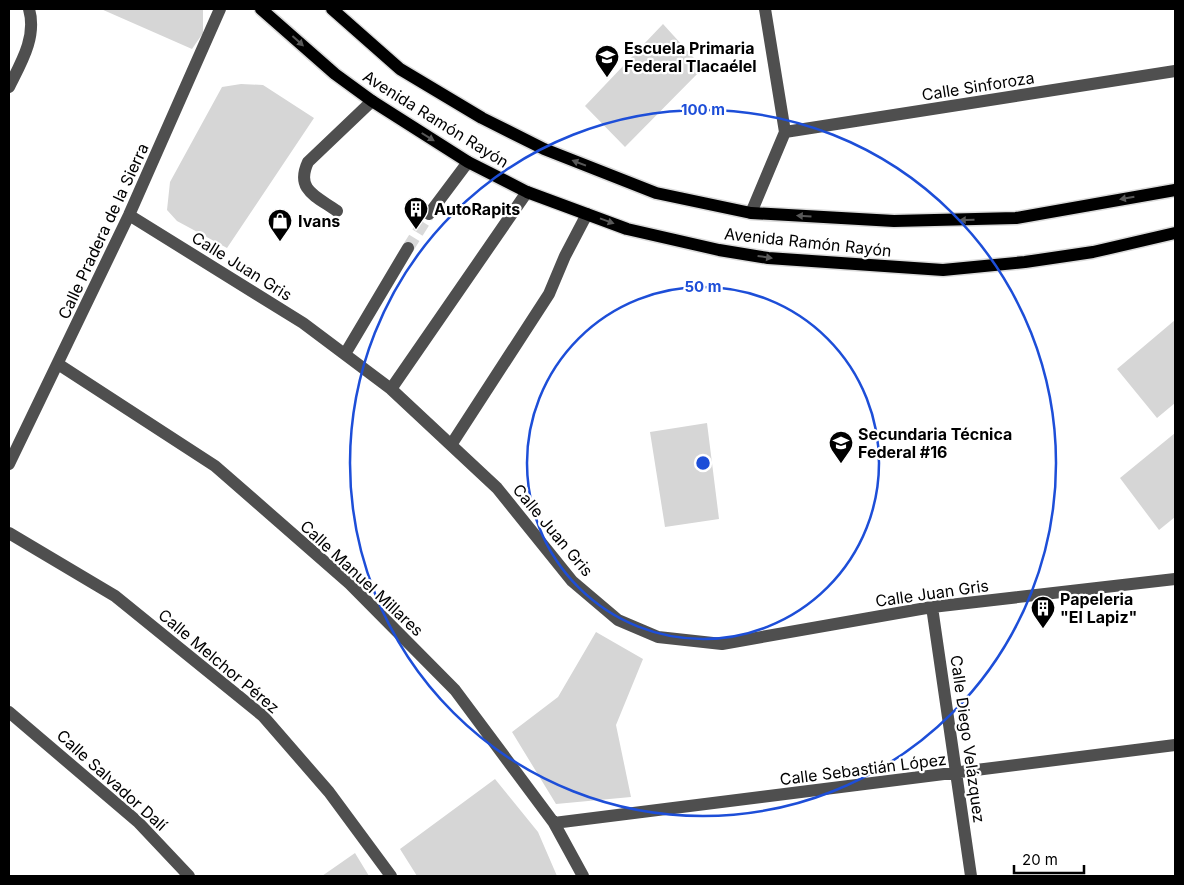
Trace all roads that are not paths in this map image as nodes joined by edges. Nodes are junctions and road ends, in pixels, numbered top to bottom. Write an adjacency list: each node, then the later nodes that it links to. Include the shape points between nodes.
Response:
1 (29, 9): 7 (street, via 32,19 25,56)
2 (220, 9): 17 (street, Calle Pradera de la Sierra)
3 (261, 9): 8 (main road, Avenida Ramón Rayón, one-way to 8, via 335,74)
4 (332, 9): 14 (main road, Avenida Ramón Rayón, one-way to 4, via 656,193 544,149 482,118 400,69)
5 (765, 9): 9 (street)
6 (1175, 71): 9 (street, Calle Sinforoza)
7 (9, 87)
8 (372, 101): 10 (main road, Avenida Ramón Rayón, one-way to 10); 13 (street, via 308,162 302,175 310,192)
9 (785, 132): 14 (street)
10 (468, 162): 12 (main road, Avenida Ramón Rayón); 15 (street)
11 (1175, 190): 14 (main road, Avenida Ramón Rayón, one-way to 14, via 1016,218 894,221)
12 (527, 192): 16 (main road, Avenida Ramón Rayón); 22 (street)
13 (337, 211)
14 (752, 213)
15 (429, 214)
16 (587, 214): 18 (main road, Avenida Ramón Rayón, one-way to 18, via 627,228 738,253 837,264 943,270 1092,252); 23 (street, via 549,294)
17 (129, 215): 20 (street, Calle Juan Gris, via 303,322); 21 (street, Calle Pradera de la Sierra)
18 (1175, 233)
19 (408, 248): 20 (street)
20 (345, 354): 22 (street, Calle Juan Gris)
21 (58, 364): 24 (street, Calle Pradera de la Sierra); 31 (street, Calle Manuel Millares, via 215,466 350,584 455,690)
22 (391, 388): 23 (street, Calle Juan Gris)
23 (451, 445): 27 (street, Calle Juan Gris, via 497,488 572,581 618,620 658,637 722,644)
24 (9, 464)
25 (9, 533): 33 (street, Calle Melchor Pérez, via 115,596 263,716 329,792)
26 (1175, 579): 27 (street, Calle Juan Gris)
27 (932, 607): 30 (street, Calle Diego Velázquez)
28 (9, 712): 32 (street, Calle Salvador Dalí, via 138,822)
29 (1175, 745): 30 (street, Calle Sebastián López)
30 (956, 774): 31 (street, Calle Sebastián López); 35 (street, Calle Diego Velázquez)
31 (554, 823): 34 (street, Calle Manuel Millares)
32 (189, 876)
33 (391, 876)
34 (582, 876)
35 (971, 876)

